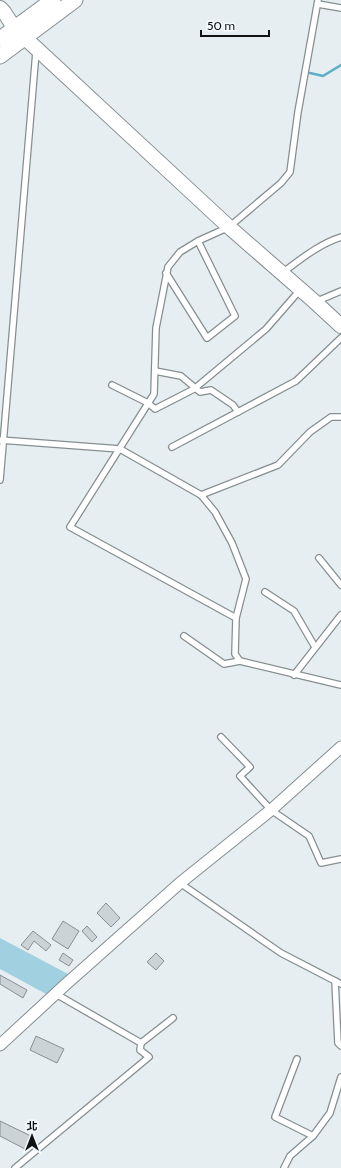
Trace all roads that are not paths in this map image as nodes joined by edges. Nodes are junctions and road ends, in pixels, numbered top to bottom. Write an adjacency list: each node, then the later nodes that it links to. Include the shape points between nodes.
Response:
1 (53, 0): 7 (main road)
2 (75, 0): 7 (main road)
3 (318, 2): 5 (lane); 11 (lane, via 290,172 281,183)
4 (0, 8): 7 (street)
5 (341, 8)
6 (0, 21): 7 (street)
7 (20, 33): 8 (main road); 9 (street); 10 (main road)
8 (0, 39)
9 (37, 49): 11 (street); 27 (lane)
10 (0, 56)
11 (229, 227): 13 (lane); 15 (street)
12 (341, 237): 15 (lane, via 331,240)
13 (198, 241): 14 (lane, via 180,252); 14 (lane, via 235,316 207,338)
14 (166, 273): 21 (lane, via 156,328)
15 (282, 273): 16 (street)
16 (300, 289): 18 (street); 23 (lane, via 266,329)
17 (341, 291): 18 (lane)
18 (315, 302): 19 (street)
19 (341, 326)
20 (341, 338): 25 (lane, via 296,381)
21 (155, 372): 23 (lane, via 181,376); 24 (lane, via 154,394)
22 (112, 385): 24 (lane)
23 (194, 389): 24 (lane, via 155,409); 25 (lane, via 200,392 212,390 233,405)
24 (148, 403): 29 (lane)
25 (238, 412): 28 (lane)
26 (341, 417): 31 (lane, via 331,416 310,432 278,465)
27 (2, 440): 29 (lane); 30 (lane)
28 (172, 447)
29 (120, 450): 31 (lane); 36 (lane, via 70,527)
30 (0, 480)
31 (201, 495): 36 (lane, via 215,512 232,543 246,579)
32 (319, 558): 33 (lane)
33 (341, 585)
34 (265, 592): 38 (lane, via 294,611)
35 (341, 615): 38 (lane)
36 (236, 618): 39 (lane, via 235,654)
37 (184, 636): 39 (lane, via 224,664)
38 (315, 647): 40 (lane)
39 (240, 660): 40 (lane)
40 (294, 675): 41 (lane)
41 (341, 685)
42 (221, 737): 44 (lane, via 250,767 240,776)
43 (341, 747): 44 (street)
44 (272, 810): 45 (lane, via 310,836 321,863); 46 (street)
45 (341, 859)
46 (180, 883): 47 (lane, via 281,953); 49 (street)
47 (335, 981): 48 (lane); 53 (lane, via 338,1043)
48 (341, 984)
49 (56, 994): 51 (lane); 52 (street)
50 (173, 1018): 51 (lane)
51 (141, 1043): 57 (lane, via 140,1050 149,1058)
52 (0, 1045)
53 (341, 1046)
54 (297, 1059): 56 (lane, via 275,1118)
55 (341, 1077): 56 (lane, via 330,1113)
56 (313, 1136): 58 (lane, via 290,1156)
57 (15, 1168)
58 (284, 1168)

